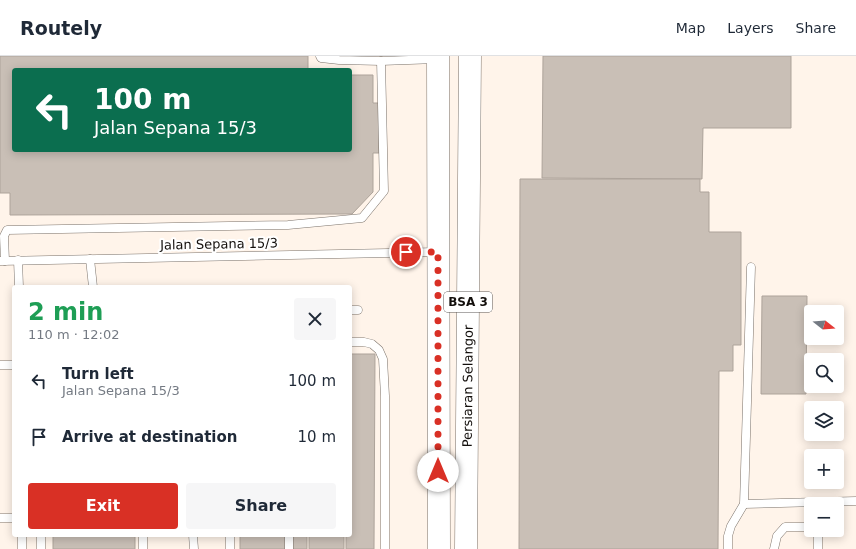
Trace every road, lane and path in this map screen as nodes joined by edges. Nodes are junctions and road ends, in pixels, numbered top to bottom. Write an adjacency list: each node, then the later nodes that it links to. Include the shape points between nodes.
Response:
1 (320, 56): 4 (lane, via 340,60)
2 (470, 56): 37 (main road, Persiaran Selangor / BSA 3)
3 (438, 57): 4 (lane); 5 (main road, BSA 3)
4 (381, 61): 8 (lane, via 384,191 362,218 288,225 7,230 4,236)
5 (438, 252): 6 (lane, Jalan Sepana 15/3); 36 (main road, BSA 3)
6 (90, 259): 7 (lane, Jalan Sepana 15/3); 11 (lane)
7 (18, 260): 8 (lane, Jalan Sepana 15/3); 10 (lane)
8 (2, 261)
9 (751, 267): 18 (lane)
10 (19, 285)
11 (93, 285)
12 (352, 342): 35 (lane, via 372,344 379,350 383,359)
13 (12, 364): 14 (lane)
14 (0, 365)
15 (844, 502): 16 (lane)
16 (856, 502)
17 (804, 503): 18 (lane)
18 (744, 504): 38 (lane, via 731,526)
19 (0, 518): 20 (lane)
20 (12, 518)
21 (804, 527): 39 (lane, via 785,527 777,536)
22 (22, 537): 29 (lane)
23 (41, 537): 30 (lane)
24 (143, 537): 31 (lane)
25 (193, 537): 32 (lane)
26 (230, 537): 33 (lane)
27 (289, 537): 34 (lane)
28 (818, 537): 40 (lane)
29 (22, 549)
30 (41, 549)
31 (143, 549)
32 (194, 549)
33 (230, 549)
34 (289, 549)
35 (385, 549)
36 (439, 549)
37 (466, 549)
38 (728, 549)
39 (774, 549)
40 (818, 549)

